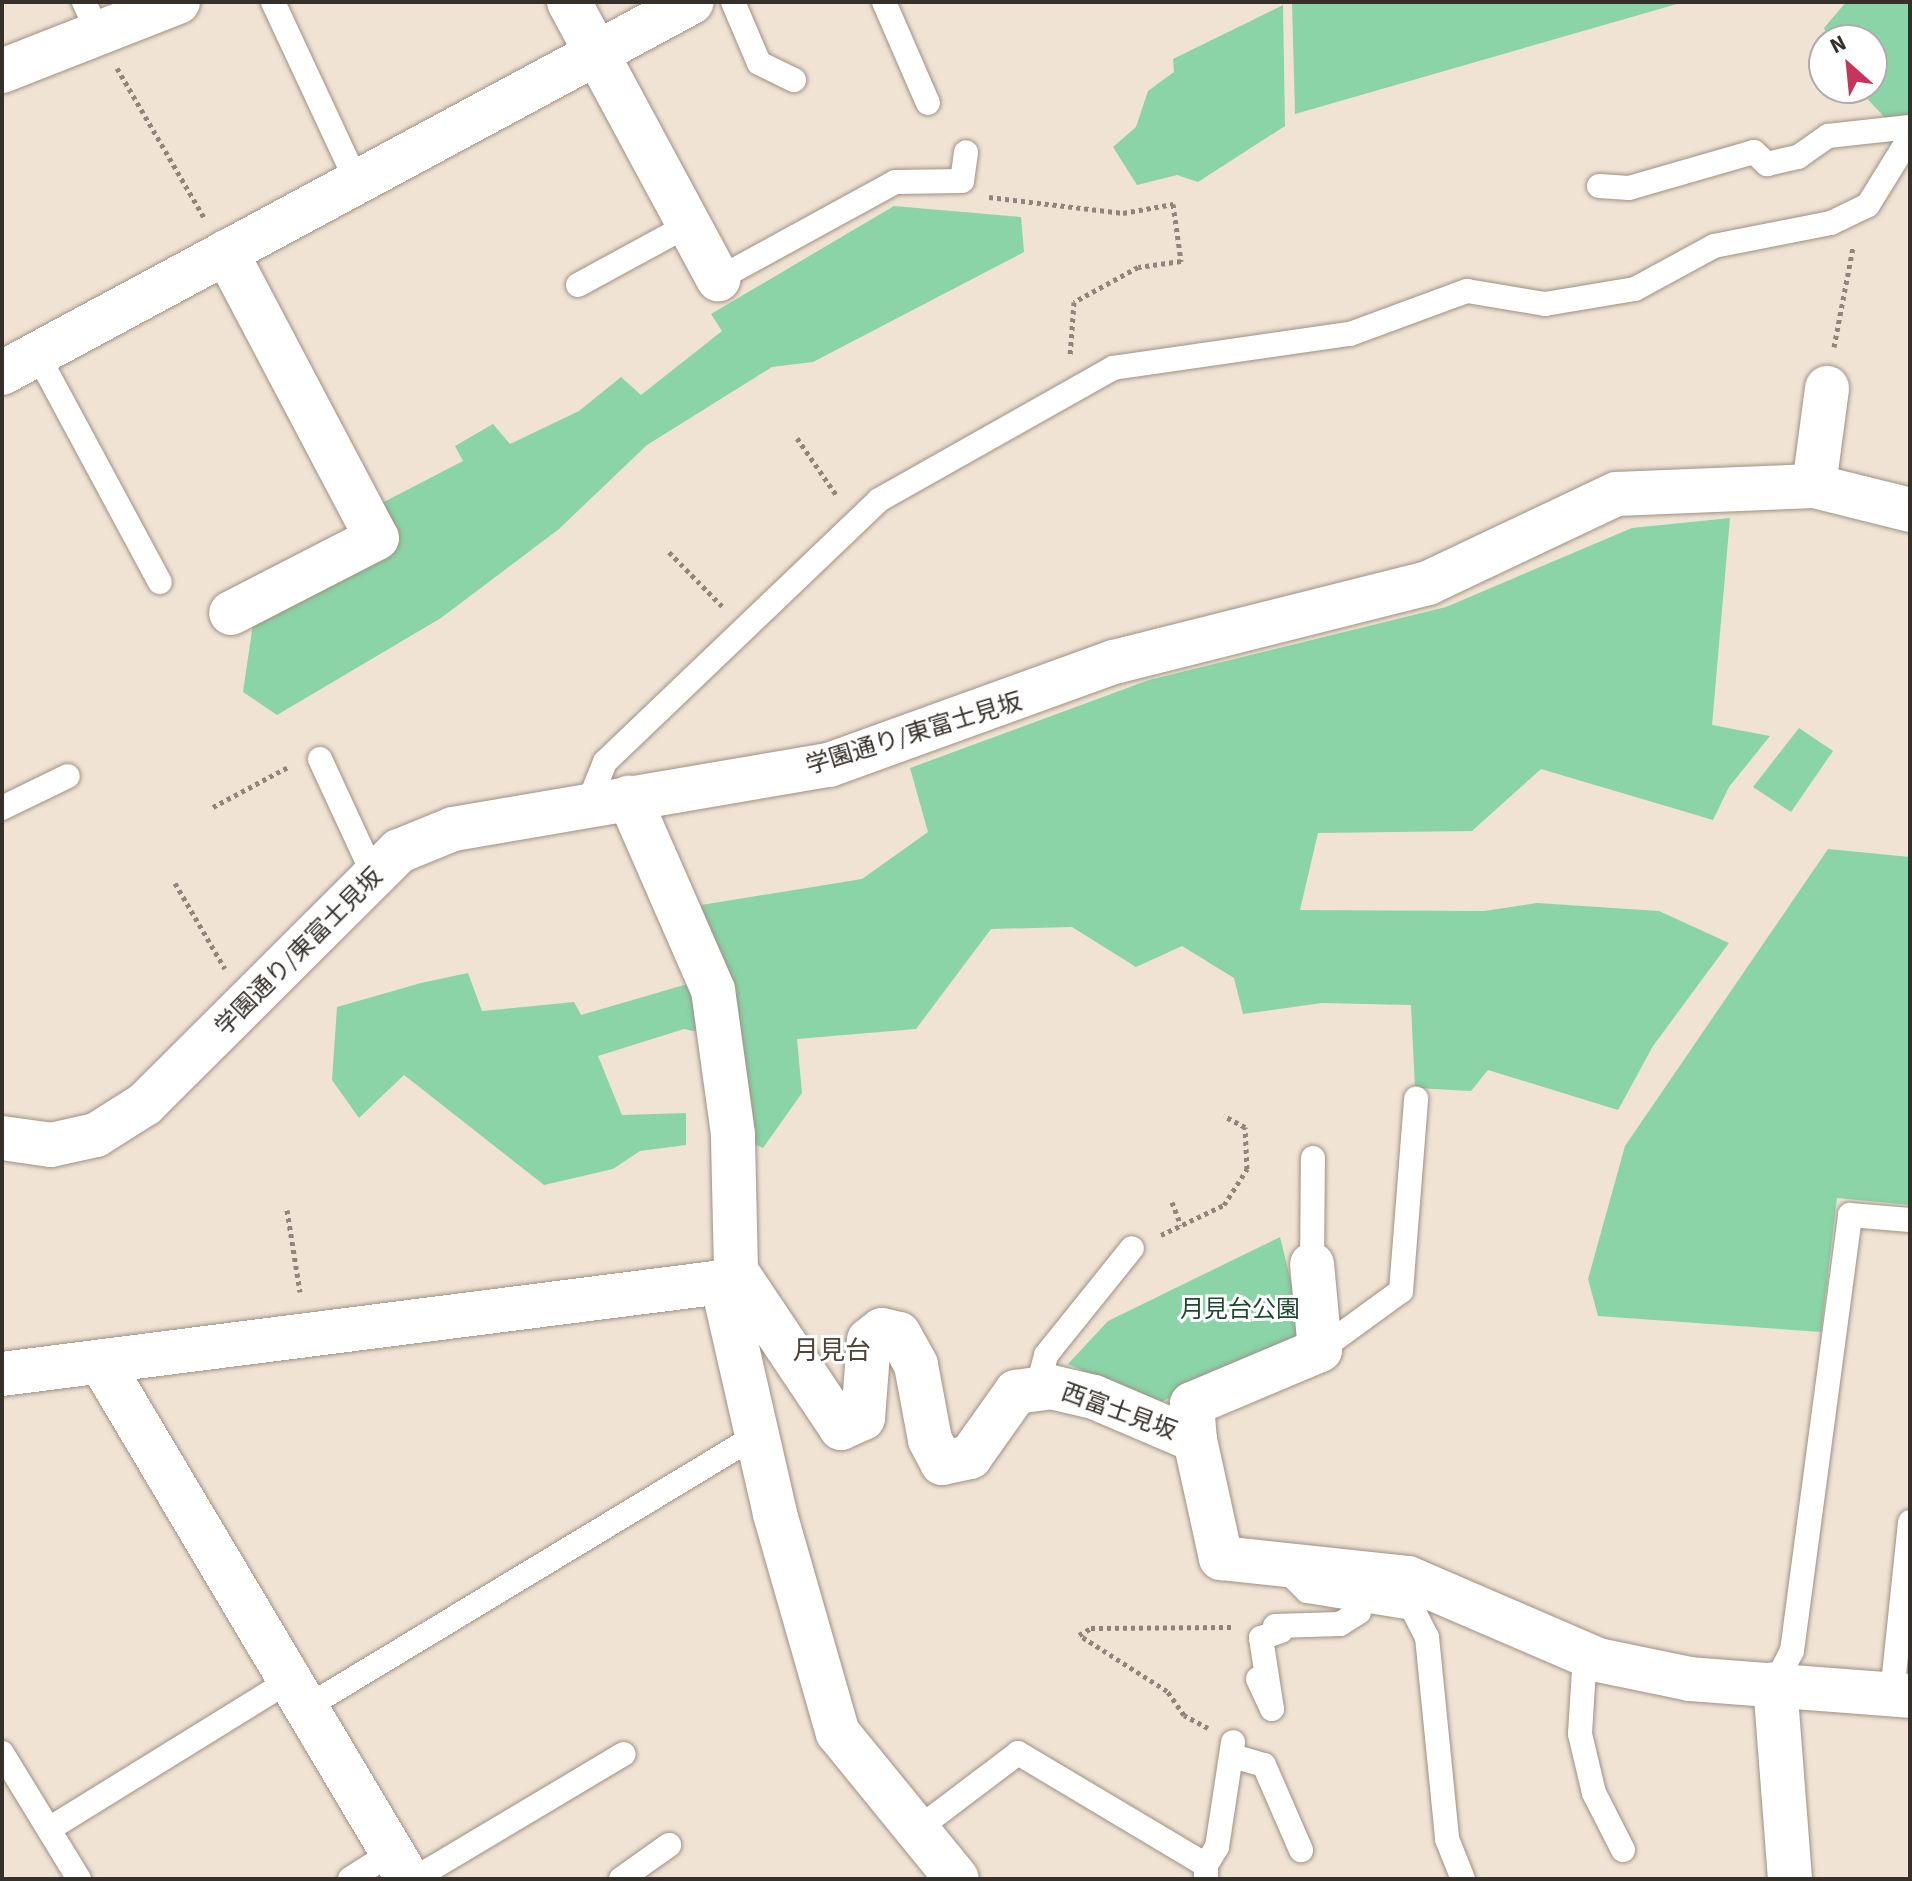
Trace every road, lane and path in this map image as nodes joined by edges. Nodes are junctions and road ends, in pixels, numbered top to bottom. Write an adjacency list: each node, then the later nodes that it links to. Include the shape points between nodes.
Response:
1 (178, 2): 7 (street)
2 (273, 2): 15 (lane)
3 (569, 2): 8 (street)
4 (692, 2): 8 (street)
5 (733, 2): 10 (lane, via 759,63)
6 (884, 2): 11 (lane)
7 (92, 19): 9 (street); 20 (path)
8 (596, 54): 15 (street); 19 (street)
9 (2, 71)
10 (794, 80)
11 (928, 103)
12 (1910, 127): 16 (lane, via 1828,136 1798,157 1767,164 1754,152 1629,188)
13 (1910, 137): 18 (lane)
14 (966, 152): 21 (lane, via 962,181 895,182)
15 (357, 182): 20 (street)
16 (1599, 186)
17 (975, 196): 25 (path, via 1123,213 1173,204 1181,261 1138,267 1074,302)
18 (1860, 209): 24 (path); 25 (lane, via 1831,223 1714,246 1635,289 1545,304 1467,291 1350,334 1113,368)
19 (688, 225): 21 (street); 22 (lane)
20 (226, 252): 23 (street); 32 (street, via 377,538)
21 (718, 279)
22 (578, 285)
23 (20, 364): 31 (lane)
24 (1827, 388): 27 (street)
25 (1067, 397): 29 (lane, via 879,500)
26 (797, 438): 29 (path)
27 (1814, 486): 28 (street, 学園通り/東富士見坂); 36 (street, 学園通り/東富士見坂, via 1616,494 1428,583 1114,662 829,765)
28 (1910, 510)
29 (855, 523): 33 (lane)
30 (669, 552): 33 (path, via 713,592)
31 (160, 582)
32 (231, 613)
33 (740, 630): 36 (lane, via 605,762)
34 (320, 759): 37 (path, via 311,756); 39 (lane)
35 (68, 776): 38 (lane)
36 (608, 801): 39 (street, 学園通り/東富士見坂, via 453,829 399,851); 52 (street, via 713,990 733,1134)
37 (213, 807)
38 (2, 808)
39 (374, 876): 41 (street, 学園通り/東富士見坂)
40 (175, 883): 41 (path)
41 (246, 1005): 44 (street, 学園通り/東富士見坂, via 145,1104 96,1135 51,1145)
42 (1416, 1099): 54 (lane, via 1401,1291)
43 (1224, 1116): 49 (path, via 1245,1127 1247,1169 1224,1205)
44 (2, 1138)
45 (1313, 1158): 51 (lane)
46 (1172, 1202): 49 (path)
47 (287, 1210): 53 (path)
48 (1910, 1220): 66 (lane, via 1850,1215 1792,1651)
49 (1181, 1225): 50 (path)
50 (1132, 1248): 57 (lane, via 1046,1355)
51 (1312, 1264): 54 (street)
52 (729, 1276): 53 (street); 57 (street, 西富士見坂, via 841,1428 863,1418 869,1340 882,1330 899,1334 916,1365 930,1440 942,1463 970,1457 1016,1392); 58 (street)
53 (308, 1337): 55 (street)
54 (1320, 1350): 59 (street, via 1192,1404)
55 (102, 1364): 56 (street); 67 (street)
56 (2, 1374)
57 (1037, 1389): 59 (street, 西富士見坂, via 1094,1397)
58 (757, 1435): 67 (lane); 73 (street, via 838,1733)
59 (1195, 1440): 61 (street, 西富士見坂, via 1221,1558)
60 (1910, 1522): 68 (lane)
61 (1280, 1564): 62 (lane, via 1307,1591); 64 (street, 西富士見坂, via 1408,1578)
62 (1360, 1600): 63 (lane, via 1359,1612 1340,1624); 84 (lane, via 1412,1608 1427,1637 1447,1839)
63 (1278, 1629): 65 (lane, via 1261,1638 1272,1709); 69 (path, via 1091,1628 1079,1635 1167,1691 1184,1715)
64 (1585, 1654): 66 (street, 西富士見坂, via 1690,1679); 77 (lane, via 1580,1734 1594,1793)
65 (1258, 1679)
66 (1775, 1684): 68 (street, 西富士見坂); 85 (street)
67 (297, 1695): 74 (lane); 78 (street)
68 (1901, 1695)
69 (1234, 1749): 76 (lane, via 1264,1765); 79 (lane, via 1217,1847)
70 (2, 1753): 72 (lane)
71 (624, 1754): 78 (lane)
72 (10, 1783): 74 (lane)
73 (919, 1828): 79 (lane, via 1018,1753); 83 (street)
74 (49, 1829): 80 (lane)
75 (669, 1845): 82 (lane)
76 (1301, 1850)
77 (1623, 1850)
78 (404, 1870): 81 (lane)
79 (1206, 1872)
80 (79, 1879)
81 (350, 1879)
82 (621, 1879)
83 (957, 1879)
84 (1463, 1879)
85 (1790, 1879)

